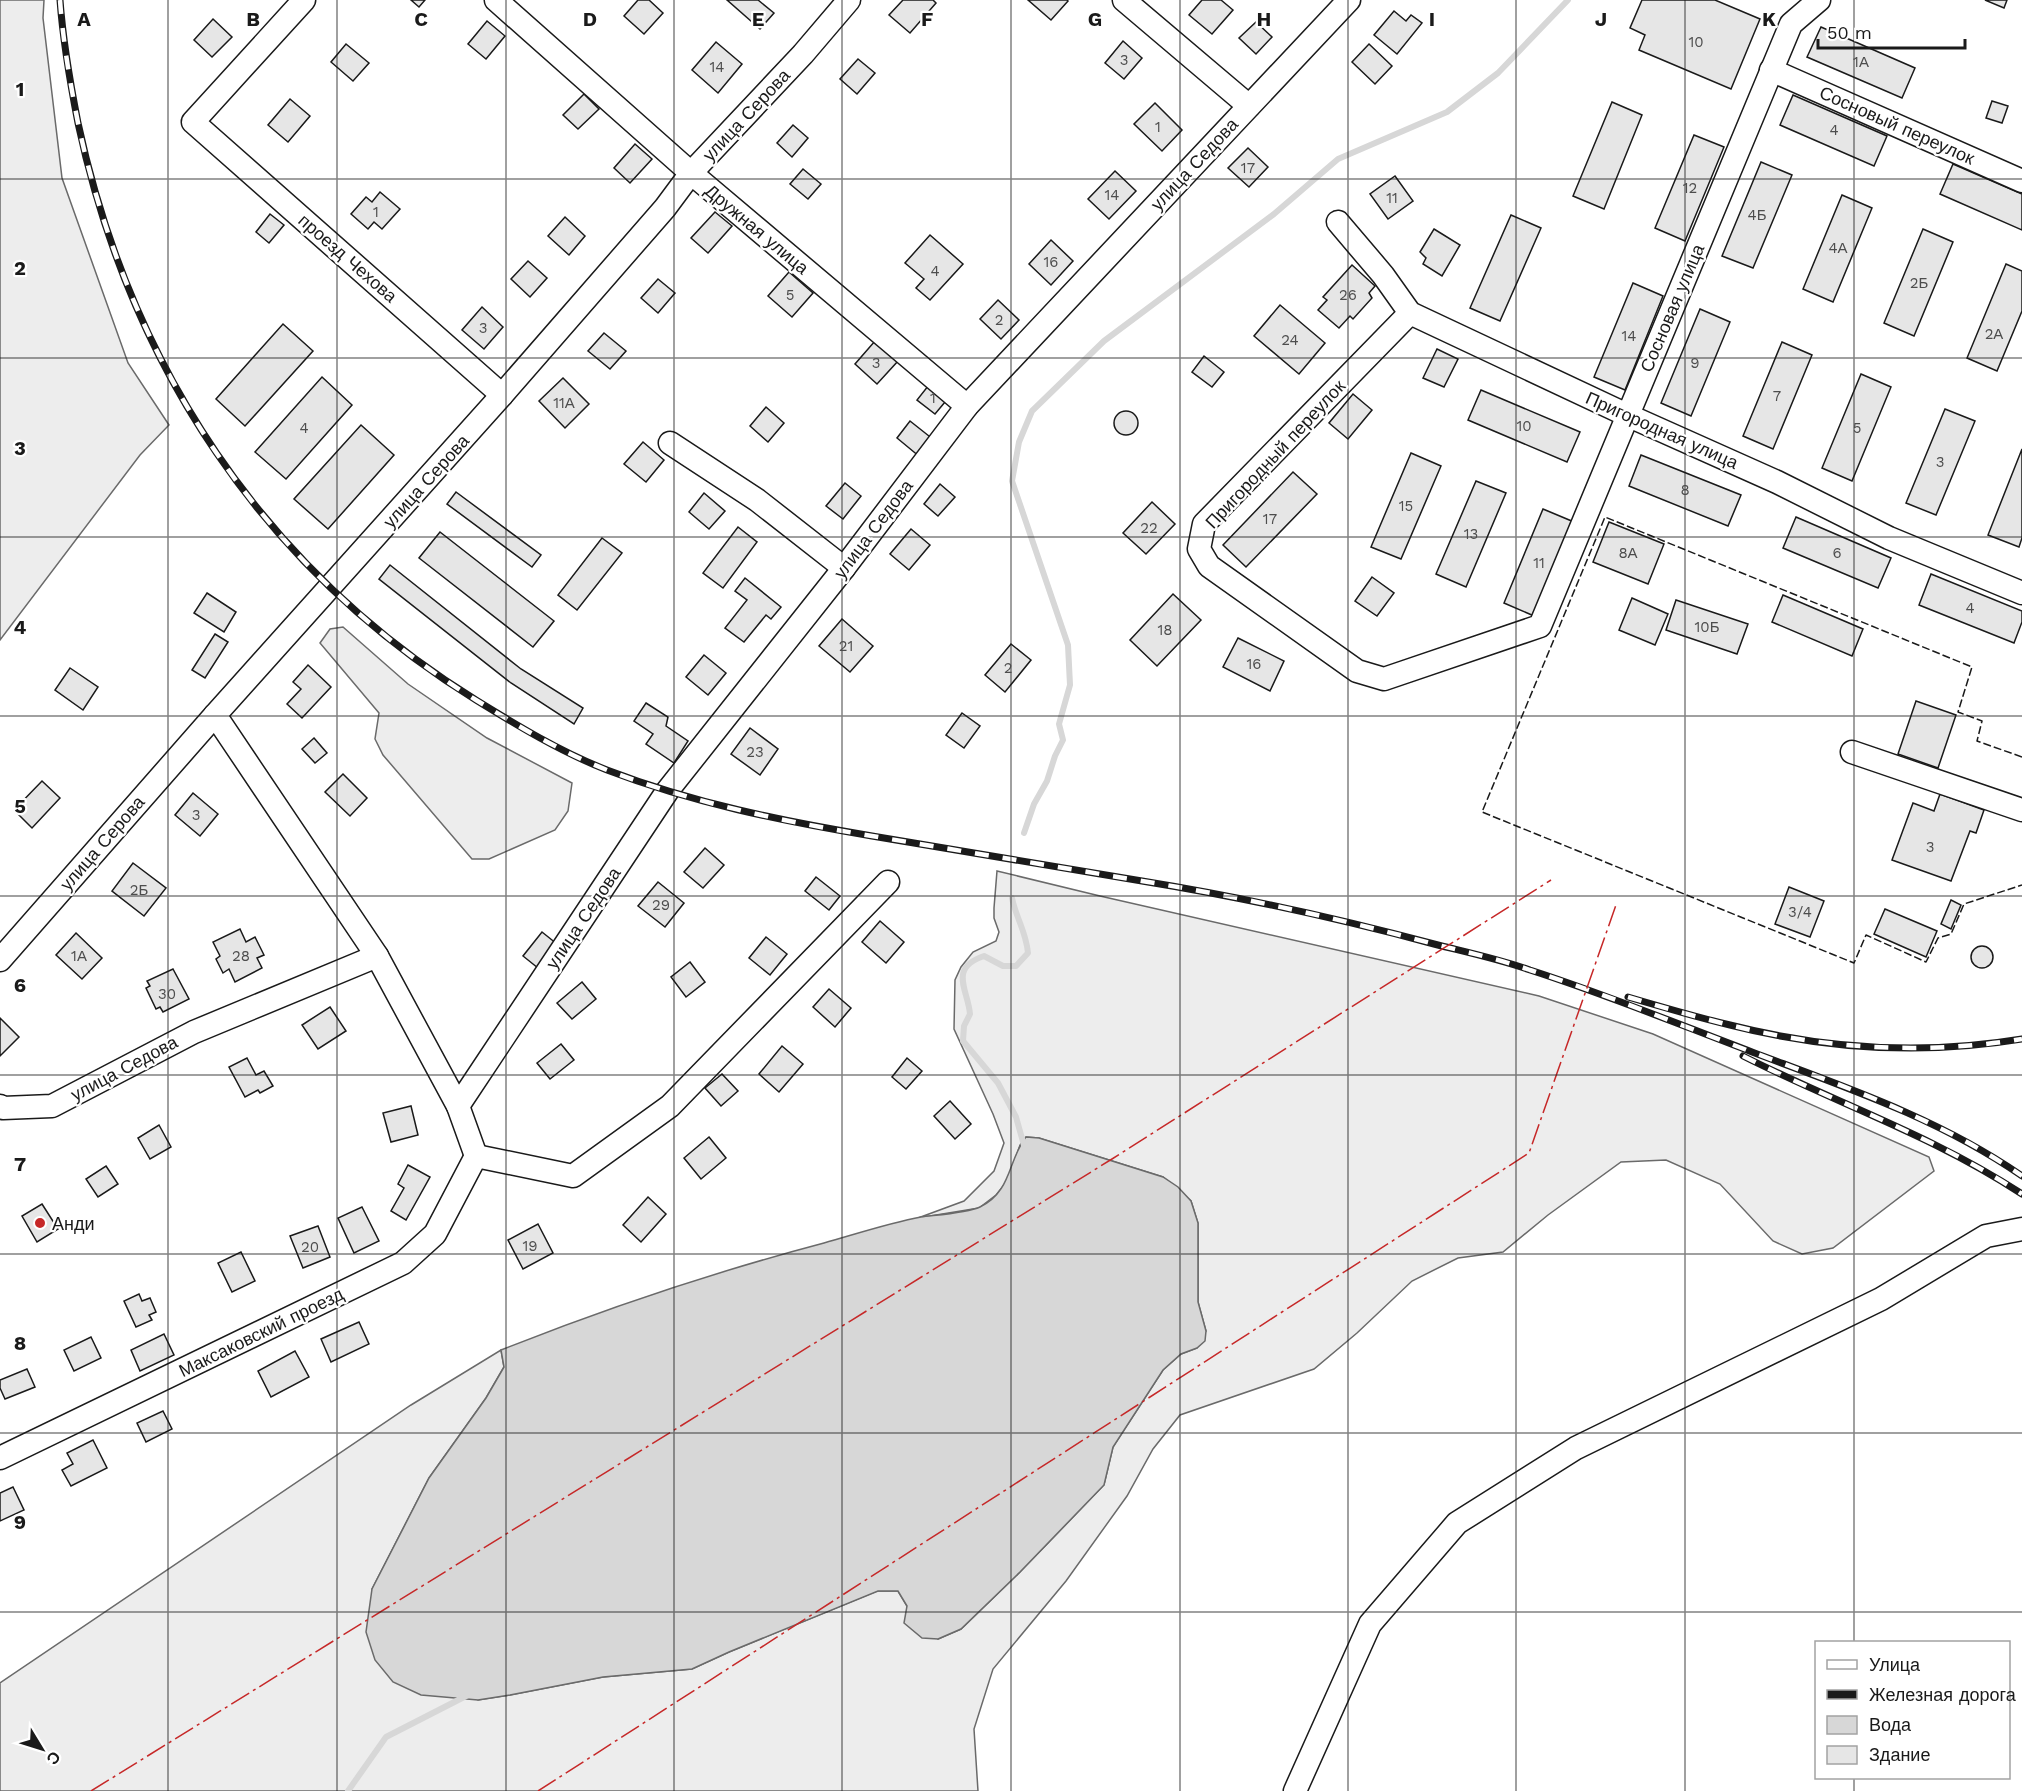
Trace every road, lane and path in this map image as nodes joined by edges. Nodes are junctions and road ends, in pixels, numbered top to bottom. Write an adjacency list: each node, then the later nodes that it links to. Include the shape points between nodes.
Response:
1 (304, 0): 13 (street, проезд Чехова, via 193,122)
2 (496, 0): 9 (street, Дружная улица)
3 (849, 0): 9 (street, улица Серова)
4 (1124, 0): 8 (street)
5 (1349, 0): 8 (street, улица Седова)
6 (1819, 0): 7 (street, Сосновая улица, via 1791,24)
7 (1771, 70): 10 (street, Сосновый переулок); 15 (street, Сосновая улица)
8 (1249, 106): 14 (street, улица Седова)
9 (691, 173): 13 (street, улица Серова); 14 (street, Дружная улица)
10 (2022, 181)
11 (1338, 222): 12 (street, Пригородная улица)
12 (1410, 313): 15 (street, Пригородная улица); 19 (street, Пригородный переулок, via 1204,524 1199,549 1209,566 1357,671 1384,679)
13 (502, 395): 20 (street, улица Серова)
14 (967, 406): 17 (street, улица Седова)
15 (1627, 415): 18 (street, Пригородная улица, via 1777,482 1889,538); 19 (street, Сосновая улица)
16 (670, 443): 17 (street, via 757,500)
17 (844, 568): 27 (street, улица Седова, via 668,790)
18 (2022, 593)
19 (1540, 626)
20 (215, 715): 24 (street); 25 (street, улица Серова)
21 (1852, 752): 22 (street)
22 (2022, 810)
23 (888, 882): 28 (street, via 670,1106 573,1176)
24 (377, 956): 26 (street, улица Седова, via 194,1032 52,1106); 27 (street)
25 (0, 960)
26 (0, 1106)
27 (458, 1106): 28 (street)
28 (476, 1156): 30 (street, Максаковский проезд, via 435,1234 403,1263)
29 (2022, 1229): 31 (street, via 1986,1236 1881,1299 1576,1448 1457,1523 1370,1624)
30 (0, 1458)
31 (1295, 1791)

